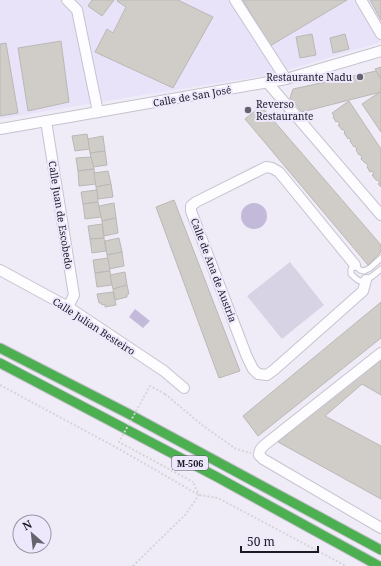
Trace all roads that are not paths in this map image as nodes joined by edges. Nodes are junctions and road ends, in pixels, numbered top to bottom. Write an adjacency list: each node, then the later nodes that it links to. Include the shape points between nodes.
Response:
1 (67, 0): 8 (street, via 77,10)
2 (235, 0): 6 (street)
3 (361, 0): 4 (street)
4 (381, 34)
5 (381, 51): 6 (street, Calle de San José)
6 (286, 79): 7 (street, Calle de San José)
7 (267, 82): 8 (street, Calle de San José); 11 (street)
8 (98, 112): 9 (street, Calle de San José)
9 (46, 121): 10 (street, Calle de San José); 17 (street, Calle Juan de Escobedo, via 74,295)
10 (0, 129)
11 (381, 215)
12 (381, 258): 13 (lane, via 364,271)
13 (355, 264): 16 (lane, Calle de Ana de Austria, via 351,274 360,281); 16 (street, Calle de Ana de Austria, via 279,172 272,168 266,167 191,206 247,357 258,374 267,375 275,369 363,291)
14 (381, 269): 16 (lane, Calle de Ana de Austria)
15 (0, 270): 17 (street, Calle Julian Besteiro)
16 (366, 280)
17 (68, 307): 22 (street, Calle Julian Besteiro, via 164,371)
18 (0, 348): 23 (highway, M-506)
19 (381, 353): 24 (street, via 267,443 260,449 259,454 263,459)
20 (0, 363): 26 (highway, M-506)
21 (69, 374): 23 (highway, via 89,385)
22 (184, 388)
23 (127, 413): 25 (highway, M-506)
24 (381, 528)
25 (381, 550)
26 (379, 566)

